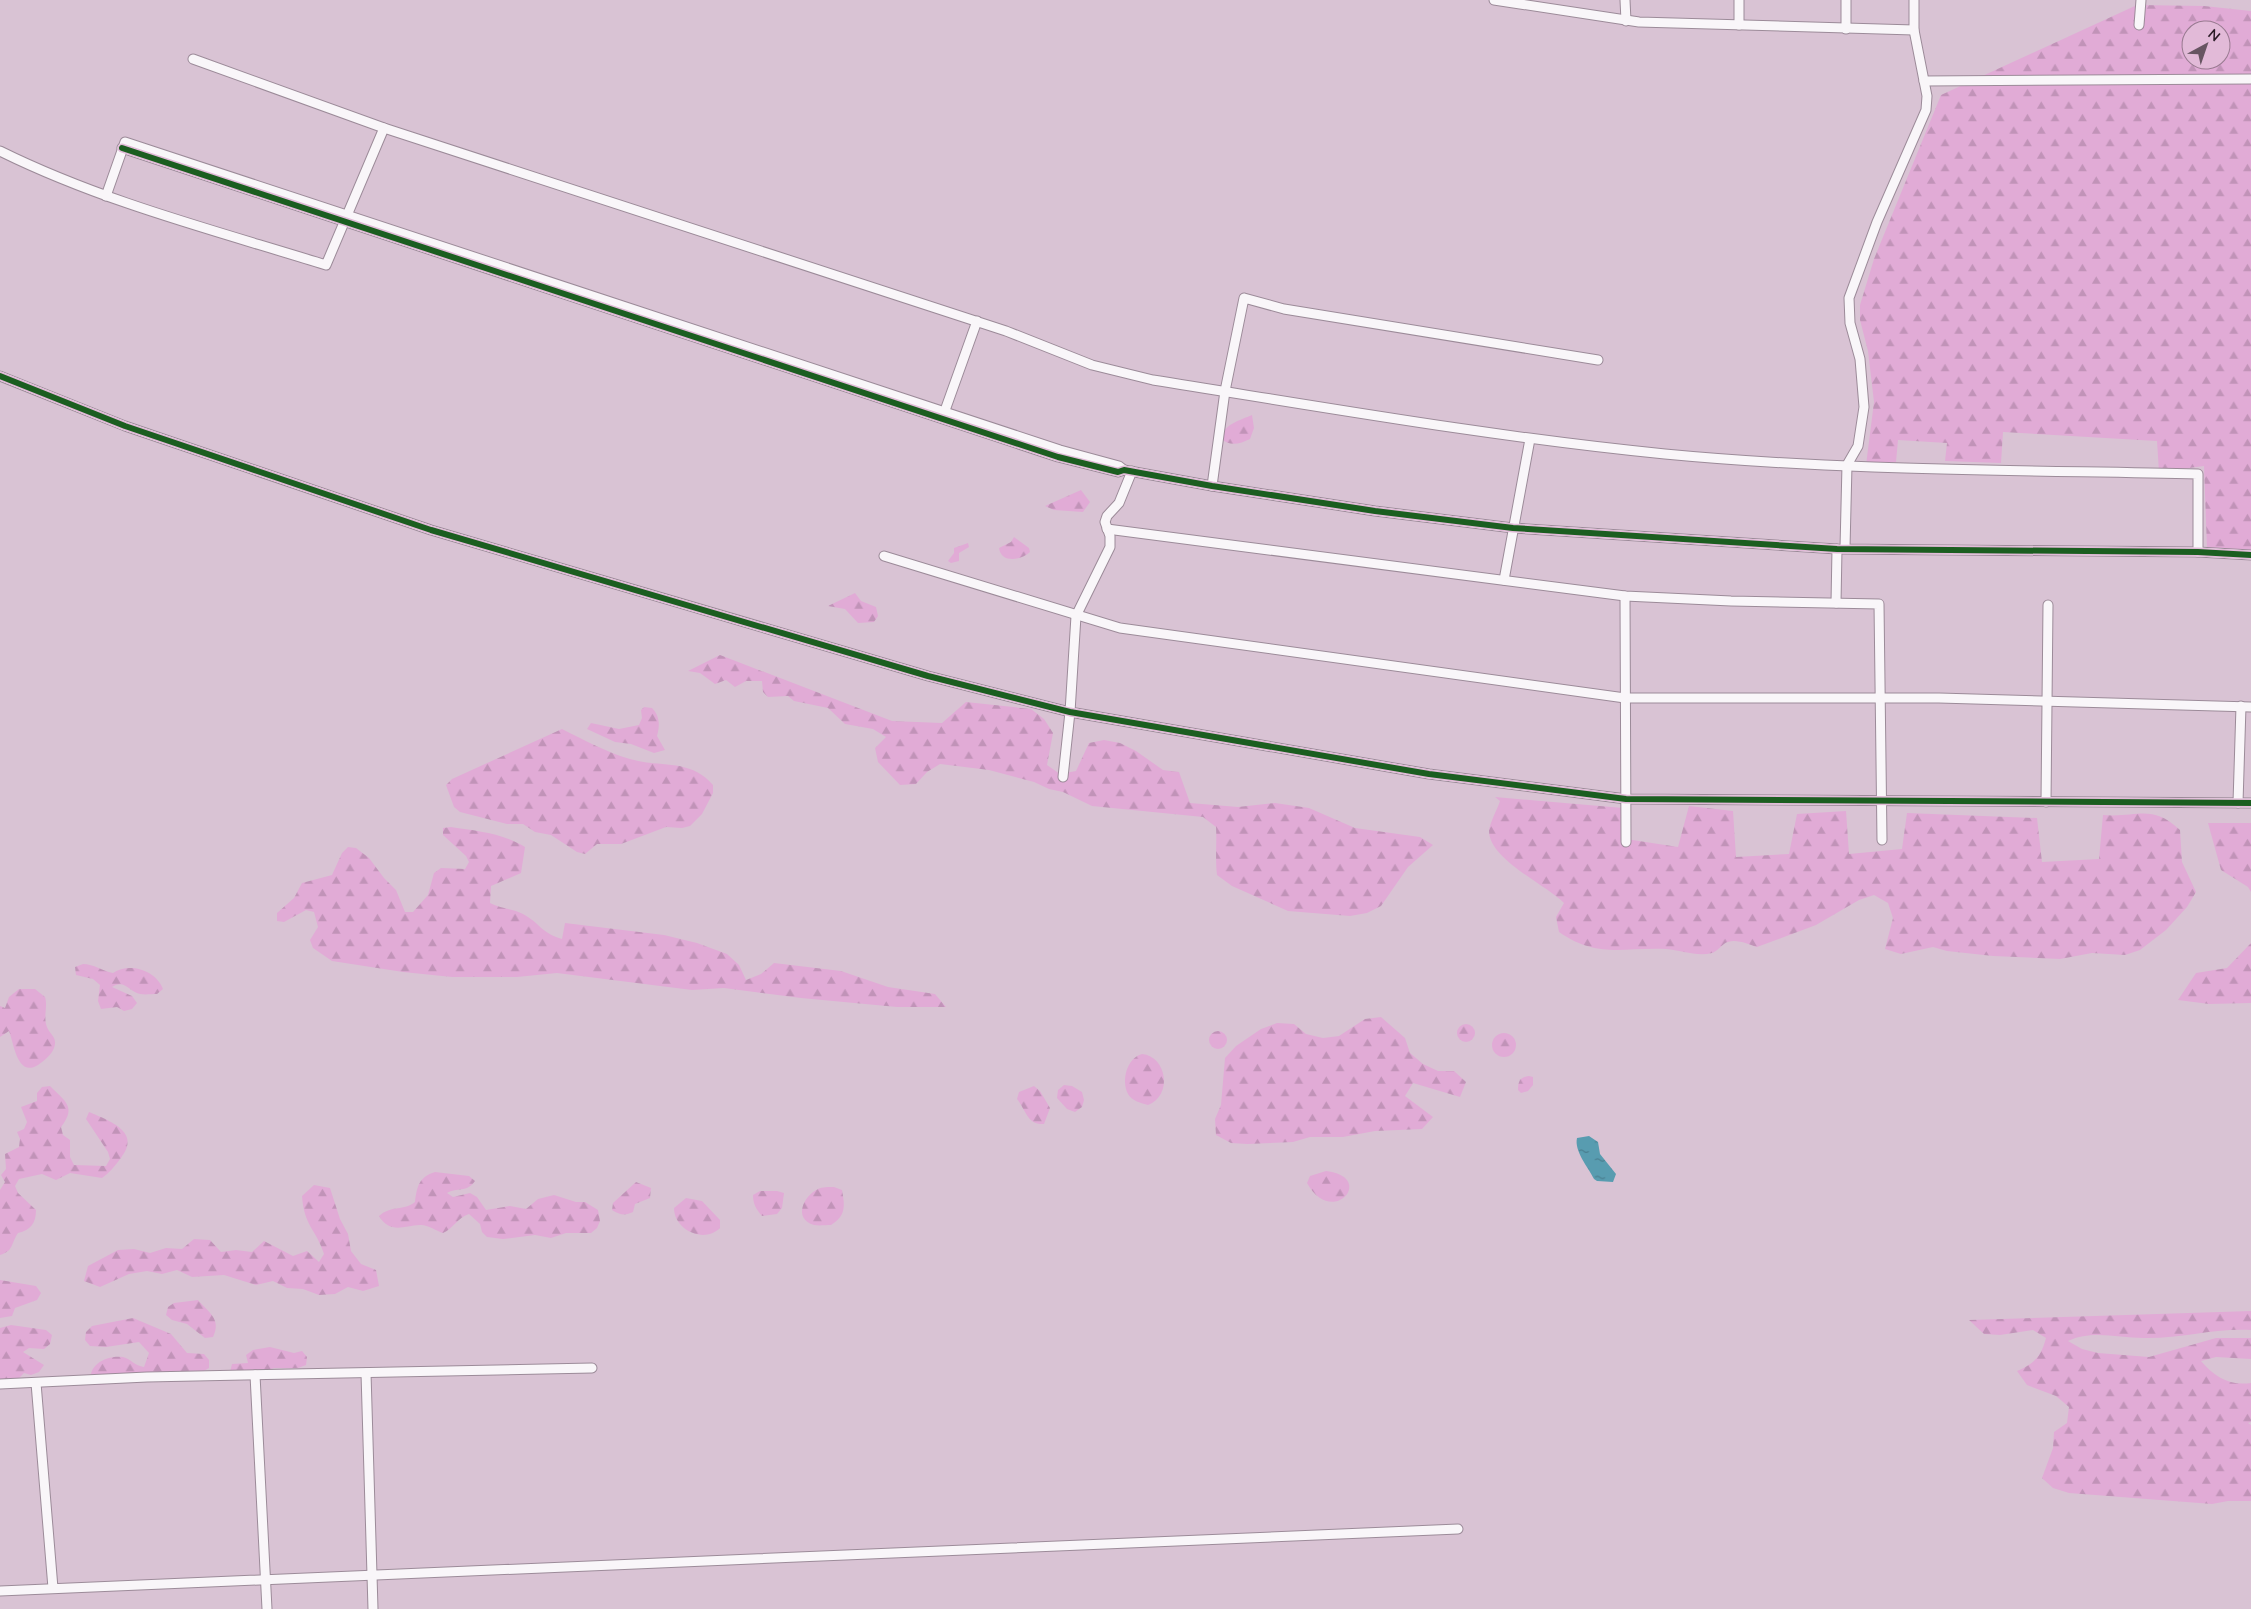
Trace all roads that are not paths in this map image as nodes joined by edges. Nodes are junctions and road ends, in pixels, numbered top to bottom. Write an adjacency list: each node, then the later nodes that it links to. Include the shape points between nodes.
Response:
1 (1494, 0): 7 (street)
2 (1625, 0): 8 (street)
3 (1738, 0): 9 (street)
4 (1846, 0): 11 (street)
5 (1914, 0): 12 (street)
6 (2141, 0): 10 (street)
7 (1514, 2): 8 (street)
8 (1626, 21): 9 (street)
9 (1738, 25): 11 (street)
10 (2139, 25)
11 (1846, 29): 12 (street)
12 (1914, 30): 15 (street)
13 (193, 59): 16 (street)
14 (2251, 79): 15 (street)
15 (1924, 81): 26 (street, via 1926,110 1877,222 1849,298 1850,323 1860,359 1864,406 1858,446)
16 (384, 128): 19 (street); 20 (street)
17 (0, 151): 18 (street)
18 (106, 196): 19 (street, via 326,266); 19 (street, via 124,145)
19 (346, 218): 24 (street)
20 (977, 321): 23 (street, via 1092,365 1153,380); 24 (street)
21 (1598, 360): 23 (street, via 1284,310 1244,298)
22 (0, 376): 44 (street, via 125,426 431,530 885,664)
23 (1225, 391): 25 (street); 28 (street)
24 (944, 415): 27 (street, via 1058,457 1118,472)
25 (1530, 439): 26 (street, via 1668,454); 29 (street)
26 (1847, 465): 31 (street); 32 (street, via 2198,474)
27 (1128, 470): 28 (street); 30 (street, via 1119,504 1107,516)
28 (1212, 486): 29 (street)
29 (1513, 528): 31 (street); 35 (street)
30 (1107, 529): 35 (street); 39 (street, via 1110,547)
31 (1841, 548): 32 (street); 37 (street)
32 (2198, 552): 33 (street)
33 (2251, 555)
34 (884, 556): 39 (street)
35 (1504, 580): 36 (street)
36 (1625, 596): 37 (street); 40 (street)
37 (1836, 603): 41 (street, via 1879,604)
38 (2048, 605): 42 (street)
39 (1076, 616): 40 (street, via 1120,628); 44 (street)
40 (1625, 698): 41 (street); 46 (street)
41 (1880, 698): 42 (street); 47 (street)
42 (2047, 699): 43 (street); 48 (street)
43 (2246, 706): 49 (street)
44 (1070, 712): 45 (street); 46 (street, via 1429,774)
45 (1063, 777)
46 (1626, 799): 47 (street); 52 (street)
47 (1882, 800): 48 (street); 51 (street)
48 (2046, 802): 49 (street)
49 (2238, 803): 50 (street)
50 (2251, 804)
51 (1882, 840)
52 (1626, 842)
53 (592, 1368): 54 (street)
54 (366, 1373): 55 (street); 59 (street)
55 (255, 1375): 56 (street); 60 (street)
56 (36, 1383): 57 (street); 61 (street)
57 (0, 1384)
58 (1458, 1530): 59 (street)
59 (372, 1575): 60 (street); 64 (street)
60 (266, 1578): 61 (street); 63 (street)
61 (53, 1588): 62 (street)
62 (0, 1590)
63 (267, 1609)
64 (373, 1609)

